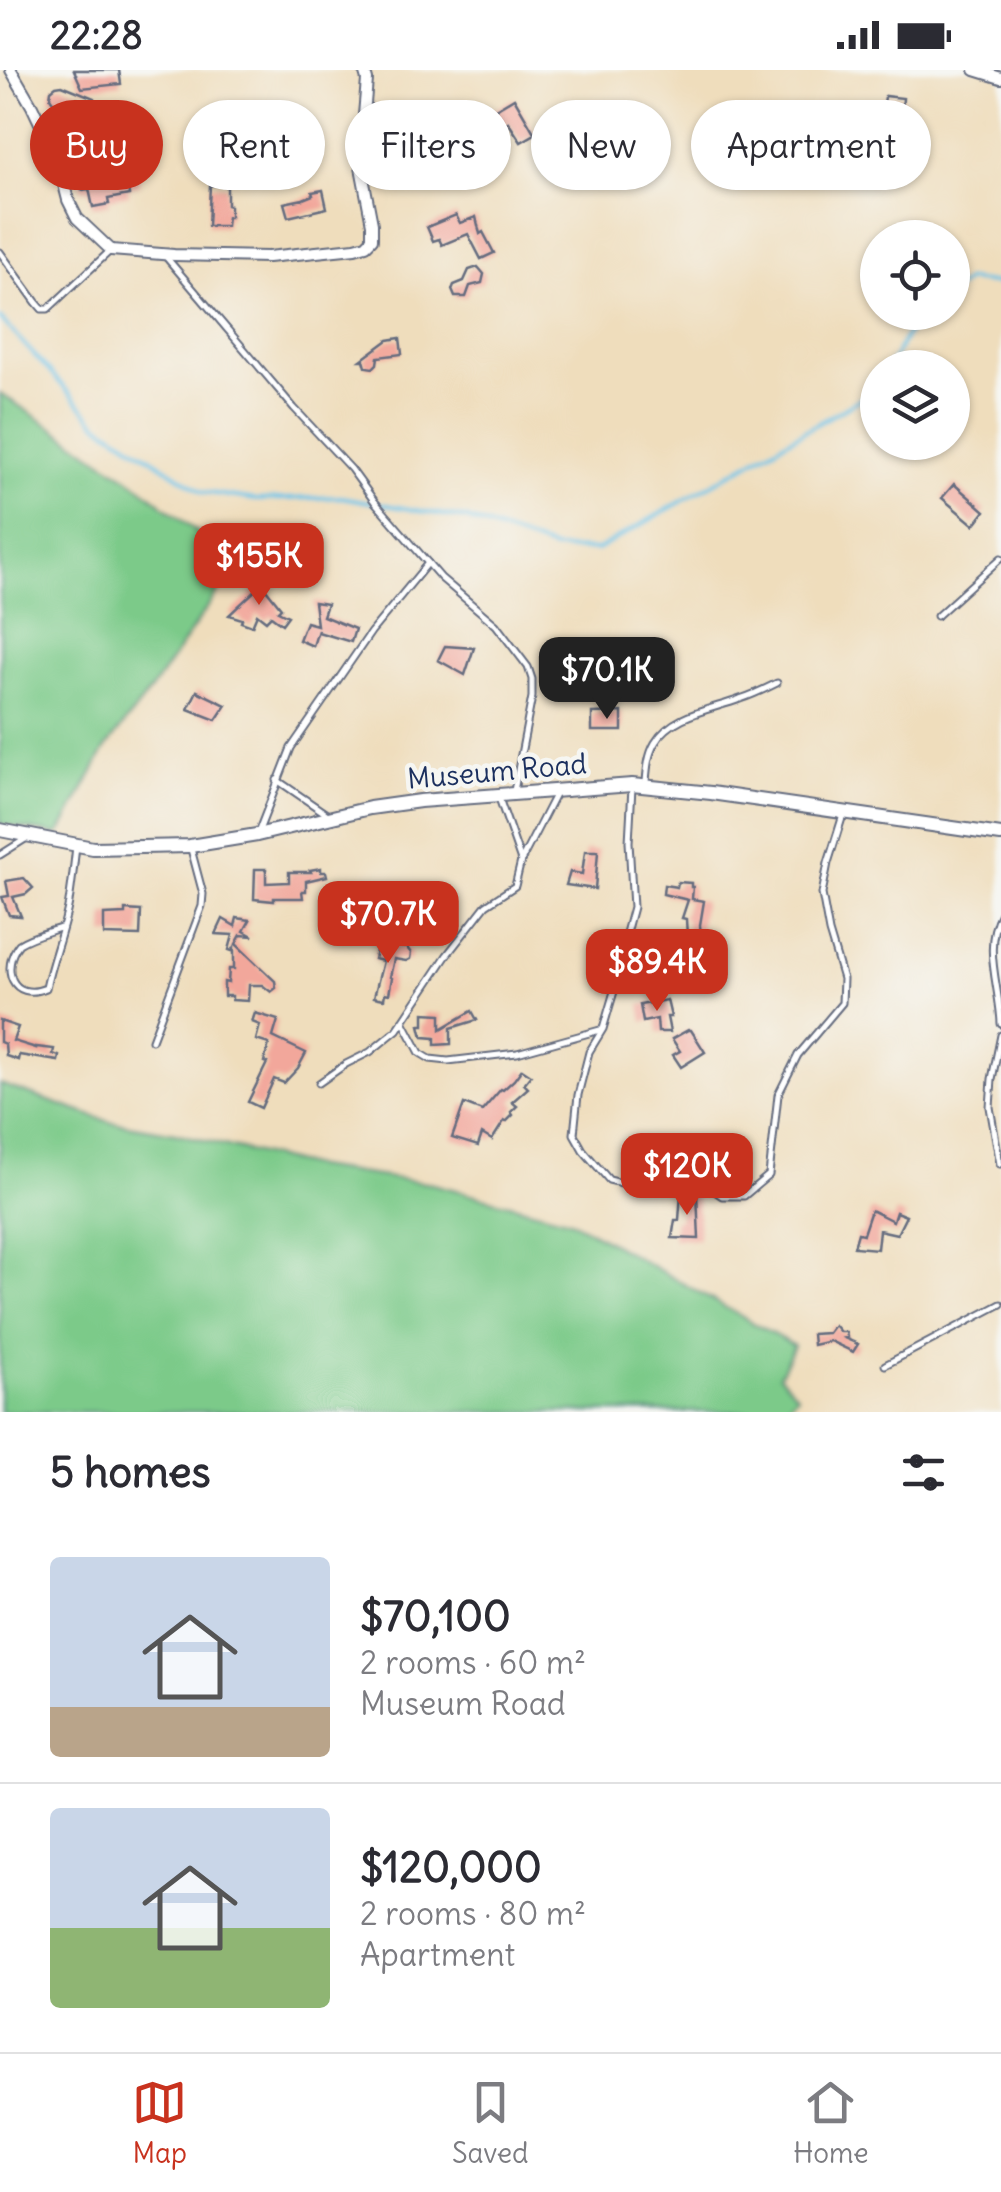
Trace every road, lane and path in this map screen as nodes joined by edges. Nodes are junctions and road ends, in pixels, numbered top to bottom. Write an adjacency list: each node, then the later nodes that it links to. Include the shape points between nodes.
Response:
1 (12, 70): 5 (street, via 58,160 68,200)
2 (364, 70): 7 (street, via 360,162 372,224 366,245 268,258)
3 (975, 70): 4 (street)
4 (1001, 78)
5 (111, 250): 6 (lane, via 48,309); 7 (street)
6 (0, 252)
7 (165, 254): 9 (lane)
8 (1001, 558): 10 (lane)
9 (428, 563): 12 (lane, via 371,632 291,748); 16 (lane, via 496,626 528,667 532,697)
10 (937, 616)
11 (777, 684): 13 (lane, via 681,720 652,746)
12 (277, 780): 18 (lane); 20 (lane)
13 (639, 785): 14 (street, Museum Road); 17 (street, Museum Road); 31 (lane, via 630,842 632,907)
14 (557, 790): 16 (street, Museum Road); 26 (lane)
15 (498, 794): 16 (street, Museum Road); 18 (street, Museum Road); 26 (lane)
16 (514, 794)
17 (844, 812): 21 (street, Museum Road); 31 (lane, via 822,894 843,979 842,1003 798,1055 778,1095 768,1175 744,1196 691,1185 634,1186 604,1176 574,1129 589,1052)
18 (330, 816): 20 (street, Museum Road)
19 (0, 830): 22 (street, Museum Road)
20 (257, 835): 24 (street, Museum Road)
21 (1001, 835)
22 (30, 837): 23 (street, Museum Road); 25 (lane)
23 (76, 846): 24 (street, Museum Road); 28 (lane)
24 (190, 846): 33 (lane, via 202,906)
25 (0, 855)
26 (521, 861): 29 (lane, via 514,886 486,906)
27 (1001, 913): 30 (lane, via 991,942)
28 (63, 927): 28 (lane, via 21,942 2,966 5,980 34,993 46,988)
29 (403, 1021): 31 (lane, via 420,1053 448,1060 517,1054); 34 (lane, via 370,1052)
30 (1001, 1024)
31 (603, 1029)
32 (1001, 1035): 35 (lane, via 990,1106)
33 (152, 1040)
34 (319, 1083)
35 (1000, 1164)
36 (1001, 1304): 37 (lane)
37 (885, 1365)

